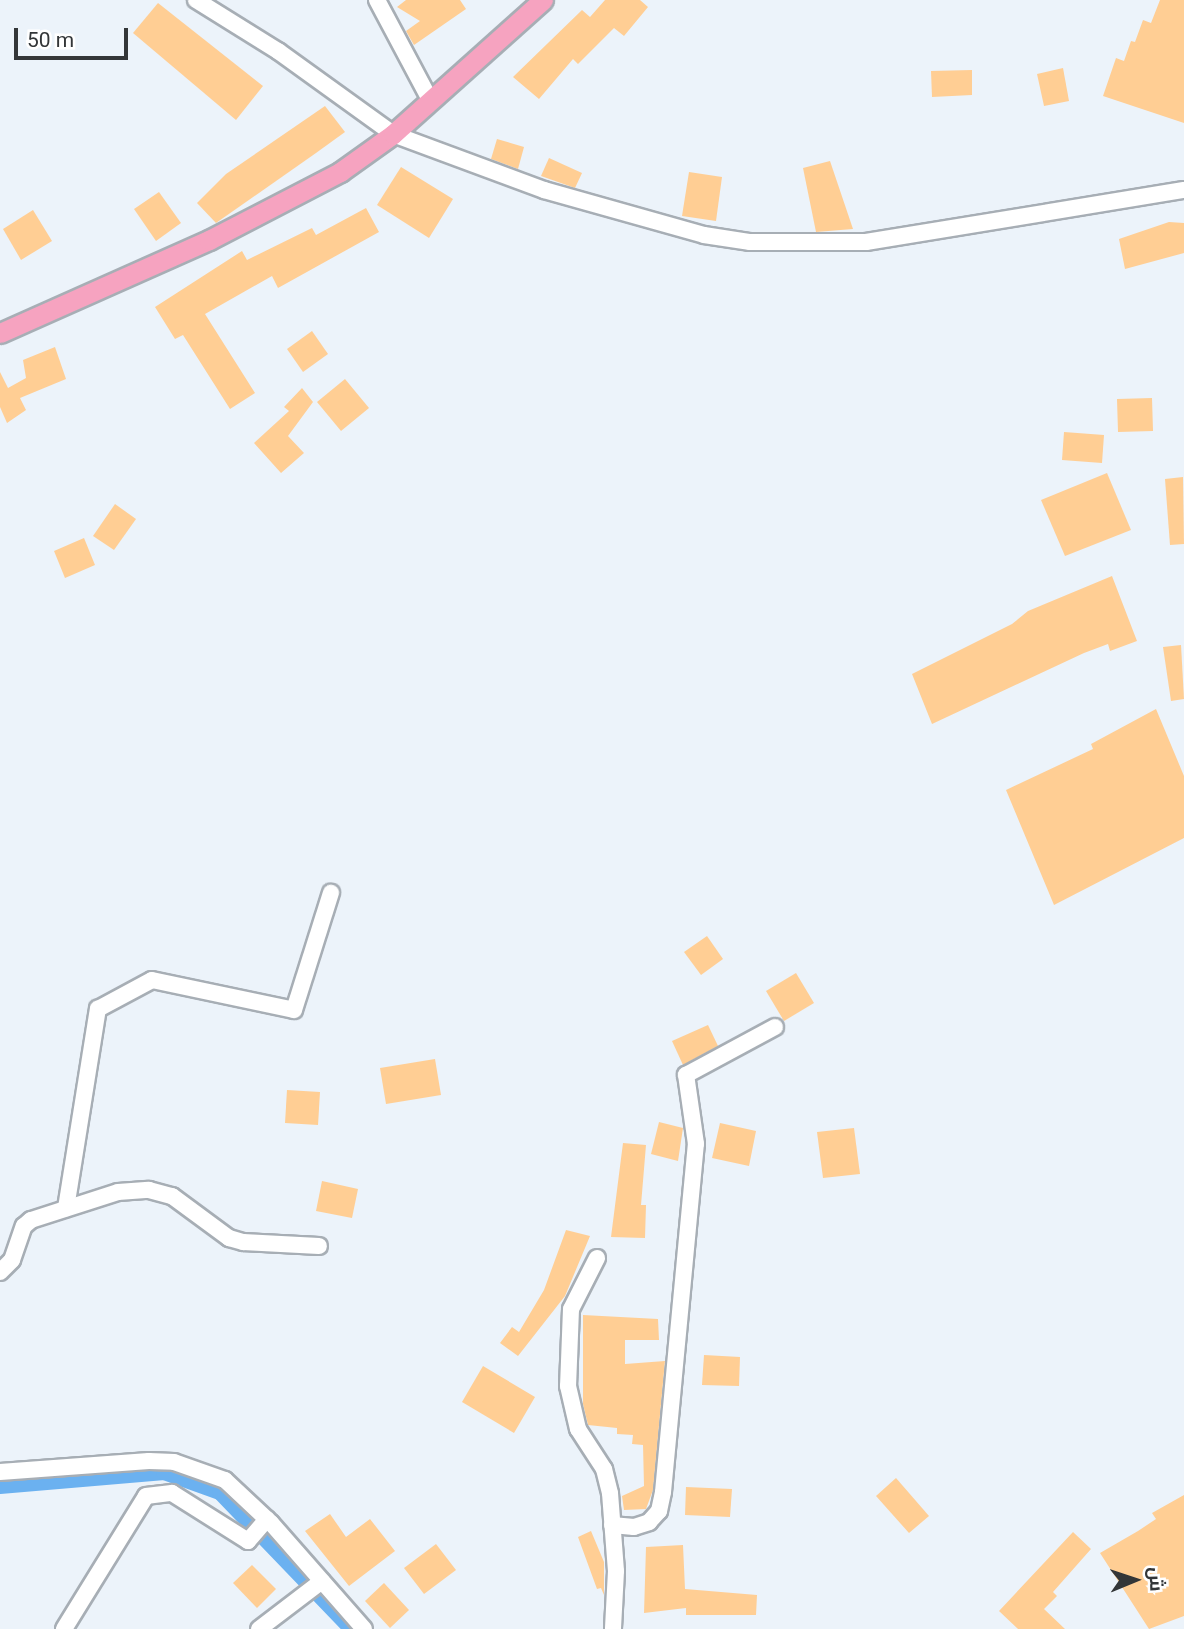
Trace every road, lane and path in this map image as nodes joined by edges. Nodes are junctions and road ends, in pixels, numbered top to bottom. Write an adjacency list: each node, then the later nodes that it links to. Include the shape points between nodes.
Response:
1 (196, 0): 5 (street, via 278,51)
2 (377, 0): 4 (street)
3 (542, 0): 4 (main road)
4 (429, 98): 5 (main road)
5 (393, 134): 6 (street, via 623,215 750,242 866,243); 7 (main road, via 288,202)
6 (1184, 190)
7 (0, 333)
8 (331, 893): 10 (street, via 294,1010 152,980 99,1009)
9 (775, 1027): 16 (street, via 686,1075 696,1144 663,1492 659,1511 649,1522 634,1527)
10 (66, 1208): 11 (street, via 118,1192 149,1190 173,1196 229,1238); 13 (street, via 24,1226 12,1259)
11 (319, 1246)
12 (597, 1258): 16 (street, via 570,1309 568,1386 578,1429 604,1469)
13 (0, 1272)
14 (0, 1472): 15 (street, via 174,1462 225,1480)
15 (267, 1519): 17 (street); 18 (street, via 248,1541 172,1493 146,1496)
16 (612, 1525): 21 (street, via 616,1571)
17 (322, 1581): 19 (street); 20 (street)
18 (64, 1629)
19 (260, 1629)
20 (364, 1629)
21 (613, 1629)

